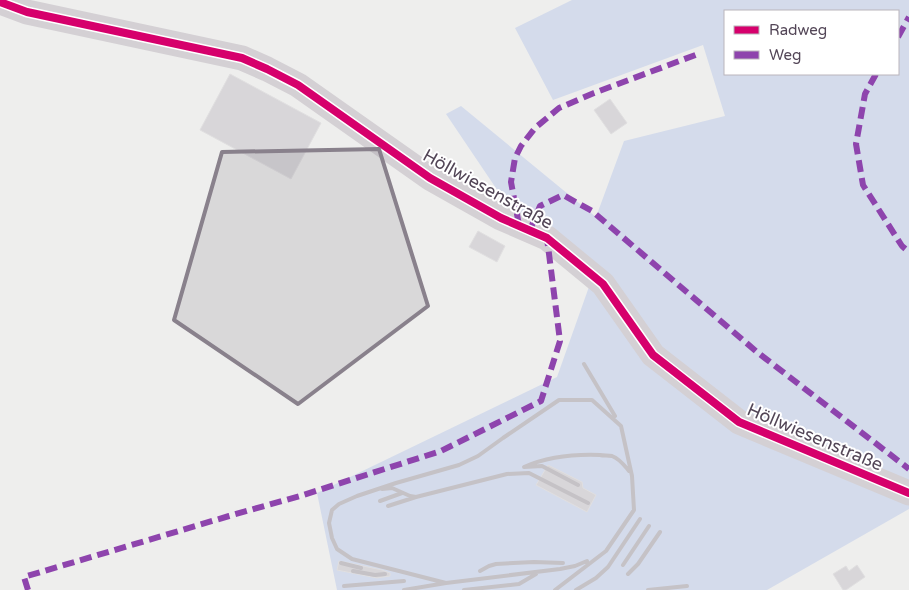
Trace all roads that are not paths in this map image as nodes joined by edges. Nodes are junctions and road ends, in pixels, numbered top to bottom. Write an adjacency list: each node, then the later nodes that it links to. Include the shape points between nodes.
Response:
1 (0, 2): 2 (street, Höllwiesenstraße, via 27,12 242,58 298,85 430,178 501,218 547,238 603,284 653,355 738,422)
2 (909, 493)

